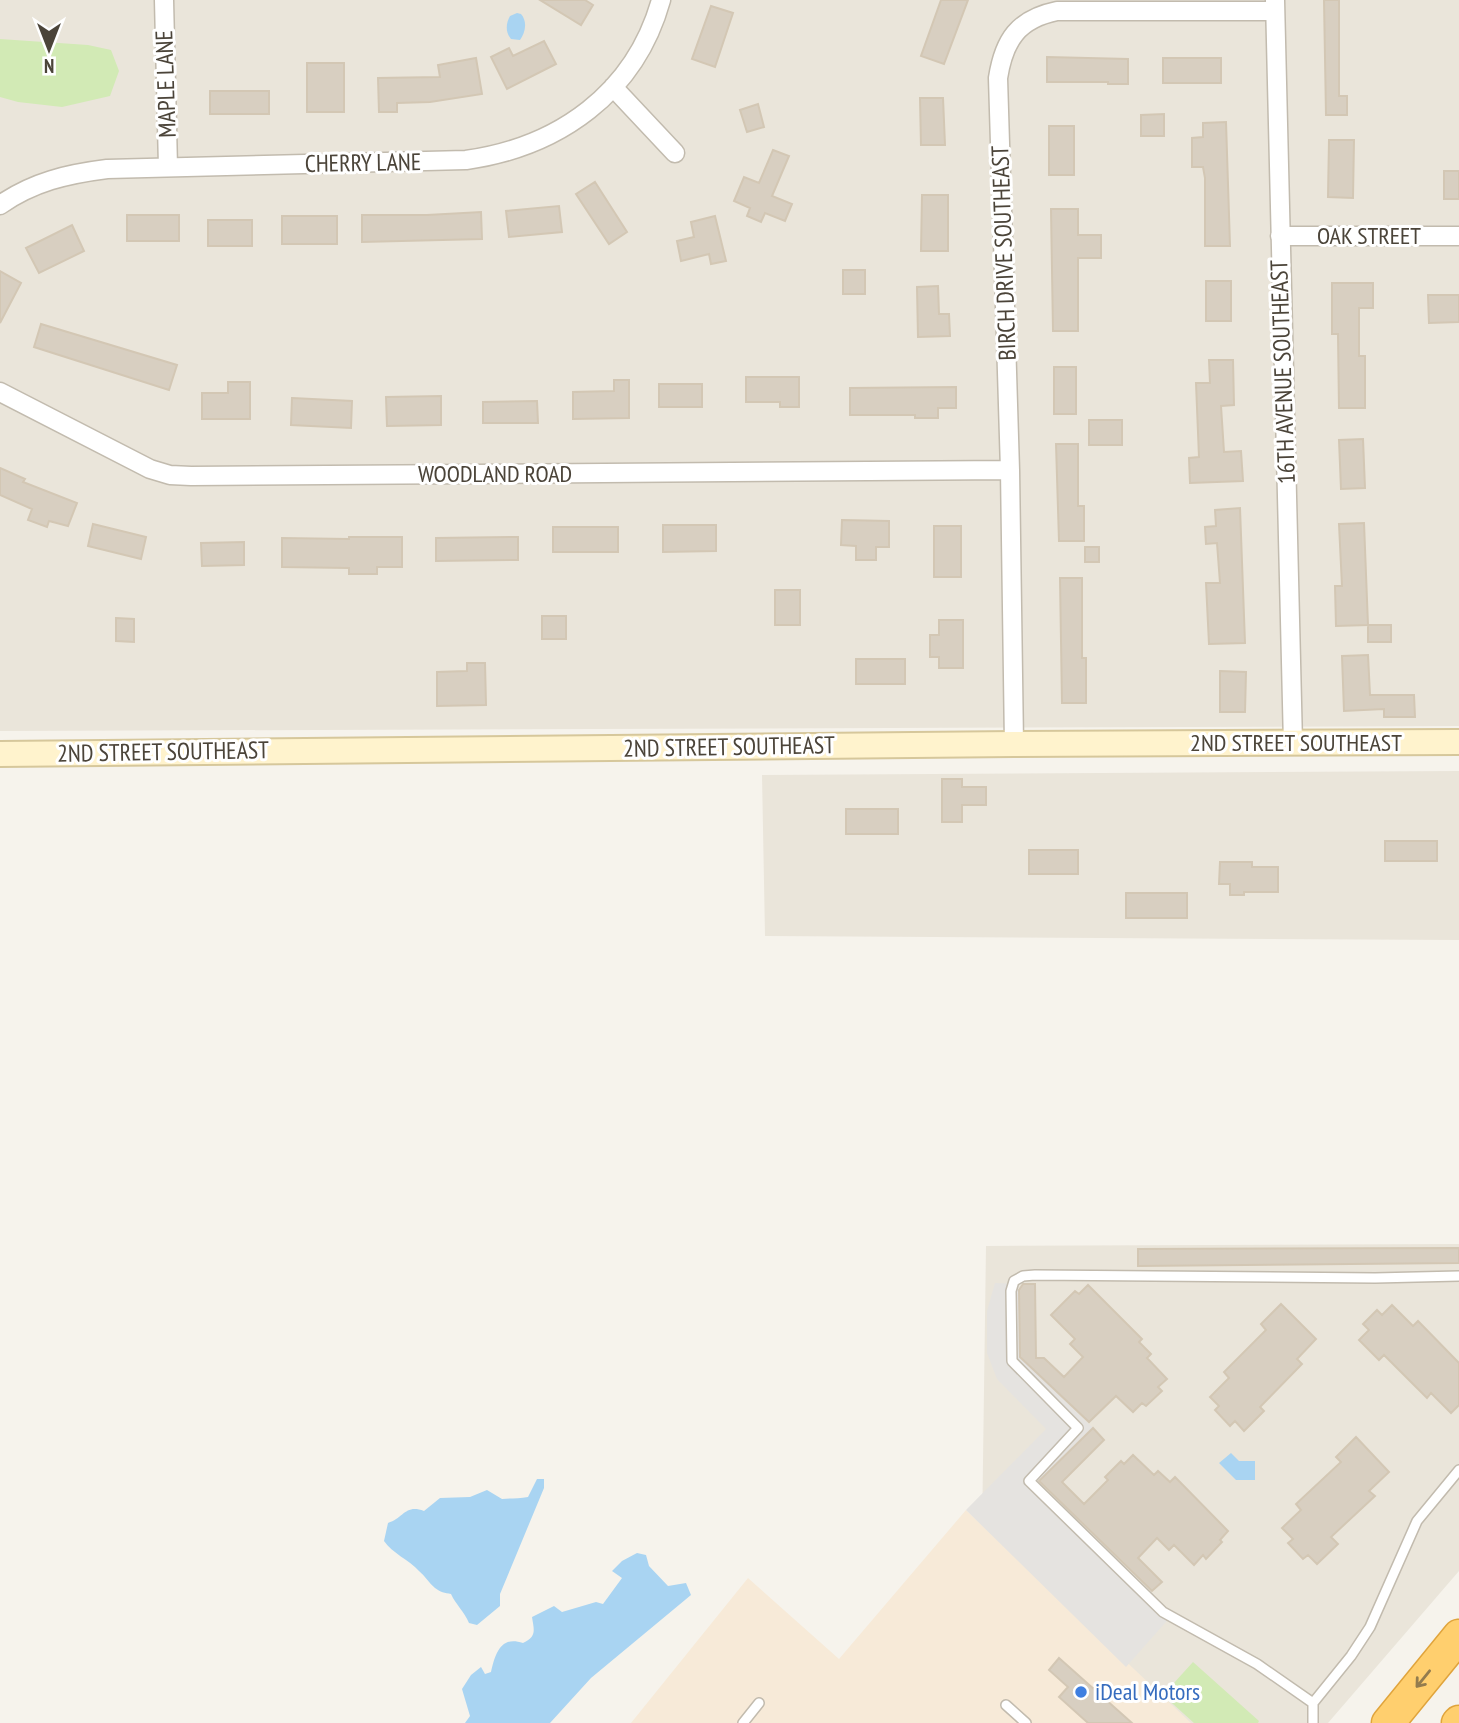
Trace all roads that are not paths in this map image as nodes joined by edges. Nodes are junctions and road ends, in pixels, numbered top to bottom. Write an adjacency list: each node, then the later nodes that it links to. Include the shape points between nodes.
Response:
1 (164, 0): 6 (street, MAPLE LANE)
2 (661, 0): 4 (street, CHERRY LANE, via 640,52)
3 (1275, 5): 8 (street, 16TH AVENUE SOUTHEAST); 11 (street, BIRCH DRIVE SOUTHEAST, via 1057,11 1027,22 1007,45 998,78)
4 (612, 87): 5 (street); 6 (street, CHERRY LANE, via 571,123 525,147 497,155 444,161)
5 (675, 153)
6 (168, 167): 7 (street, CHERRY LANE, via 77,173 20,191)
7 (0, 205)
8 (1280, 236): 9 (street, OAK STREET); 14 (street, 16TH AVENUE SOUTHEAST)
9 (1459, 236)
10 (0, 392): 11 (street, WOODLAND ROAD, via 170,475)
11 (1010, 470): 13 (street, BIRCH DRIVE SOUTHEAST)
12 (1459, 742): 14 (street, 2ND STREET SOUTHEAST)
13 (1014, 744): 14 (street, 2ND STREET SOUTHEAST); 15 (street, 2ND STREET SOUTHEAST)
14 (1293, 744)
15 (0, 754)
16 (1459, 1276): 20 (lane, via 1035,1275 1014,1281 1012,1361 1078,1428 1029,1481 1163,1612 1257,1664)
17 (1459, 1470): 20 (lane, via 1418,1521 1370,1627)
18 (1459, 1636): 25 (highway, one-way to 25)
19 (760, 1703): 22 (lane)
20 (1313, 1703): 24 (lane)
21 (1006, 1705): 23 (lane)
22 (743, 1723)
23 (1026, 1723)
24 (1313, 1723)
25 (1388, 1723)

